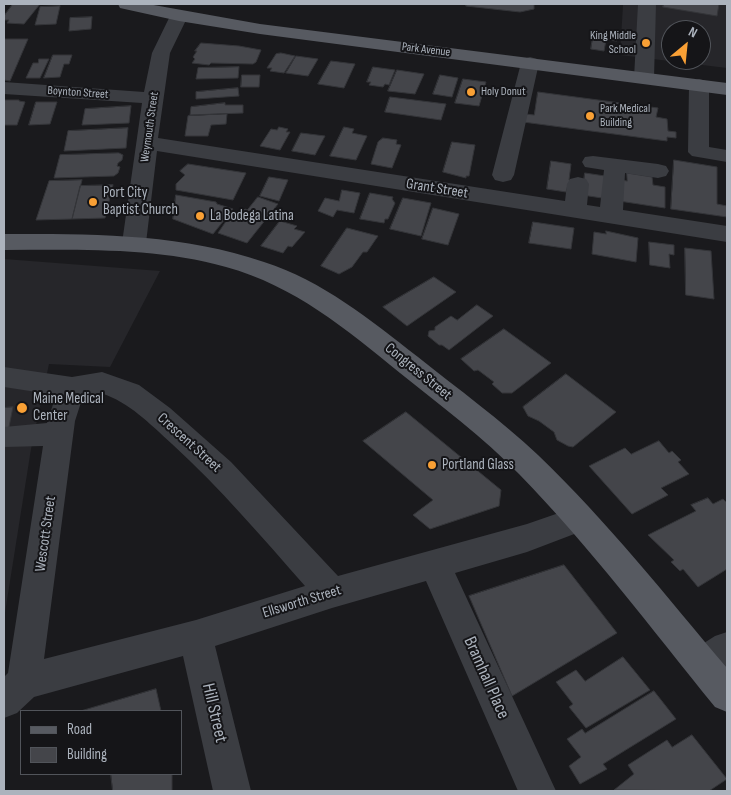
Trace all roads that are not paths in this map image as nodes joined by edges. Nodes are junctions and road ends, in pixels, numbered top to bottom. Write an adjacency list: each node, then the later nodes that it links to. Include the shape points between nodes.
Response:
1 (126, 4): 3 (main road, Park Avenue)
2 (647, 4): 5 (street)
3 (179, 16): 4 (main road, Park Avenue); 9 (street, Weymouth Street, via 161,53)
4 (530, 63): 5 (main road, Park Avenue); 15 (street)
5 (644, 78): 6 (main road, Park Avenue)
6 (699, 85): 8 (main road, Park Avenue); 11 (street, via 699,152)
7 (4, 88): 9 (street, Boynton Street)
8 (727, 89)
9 (153, 98): 10 (street, Weymouth Street)
10 (147, 144): 17 (street, Grant Street); 21 (street, Weymouth Street)
11 (727, 156)
12 (593, 162): 13 (street)
13 (616, 165): 14 (street); 18 (street)
14 (658, 171)
15 (503, 175)
16 (578, 184): 17 (street)
17 (575, 210): 18 (street, Grant Street)
18 (611, 216): 19 (street, Grant Street)
19 (727, 234)
20 (4, 242): 21 (main road, Congress Street)
21 (134, 243): 26 (main road, Congress Street, via 192,250 229,259 300,286 363,329 495,434)
22 (4, 377): 23 (street, Crescent Street)
23 (72, 388): 24 (street, Wescott Street); 28 (street, Crescent Street, via 102,382 129,392 160,416 221,471)
24 (59, 434): 25 (street); 31 (street, Wescott Street)
25 (7, 437)
26 (579, 518): 27 (street, Ellsworth Street, via 527,538); 30 (main road, Congress Street)
27 (435, 565): 28 (street, Ellsworth Street); 34 (street, Bramhall Place)
28 (332, 593): 29 (street, Ellsworth Street)
29 (196, 636): 31 (street, Ellsworth Street); 33 (street, Hill Street)
30 (714, 656): 32 (main road, Congress Street)
31 (14, 691)
32 (727, 695)
33 (232, 791)
34 (537, 791)

